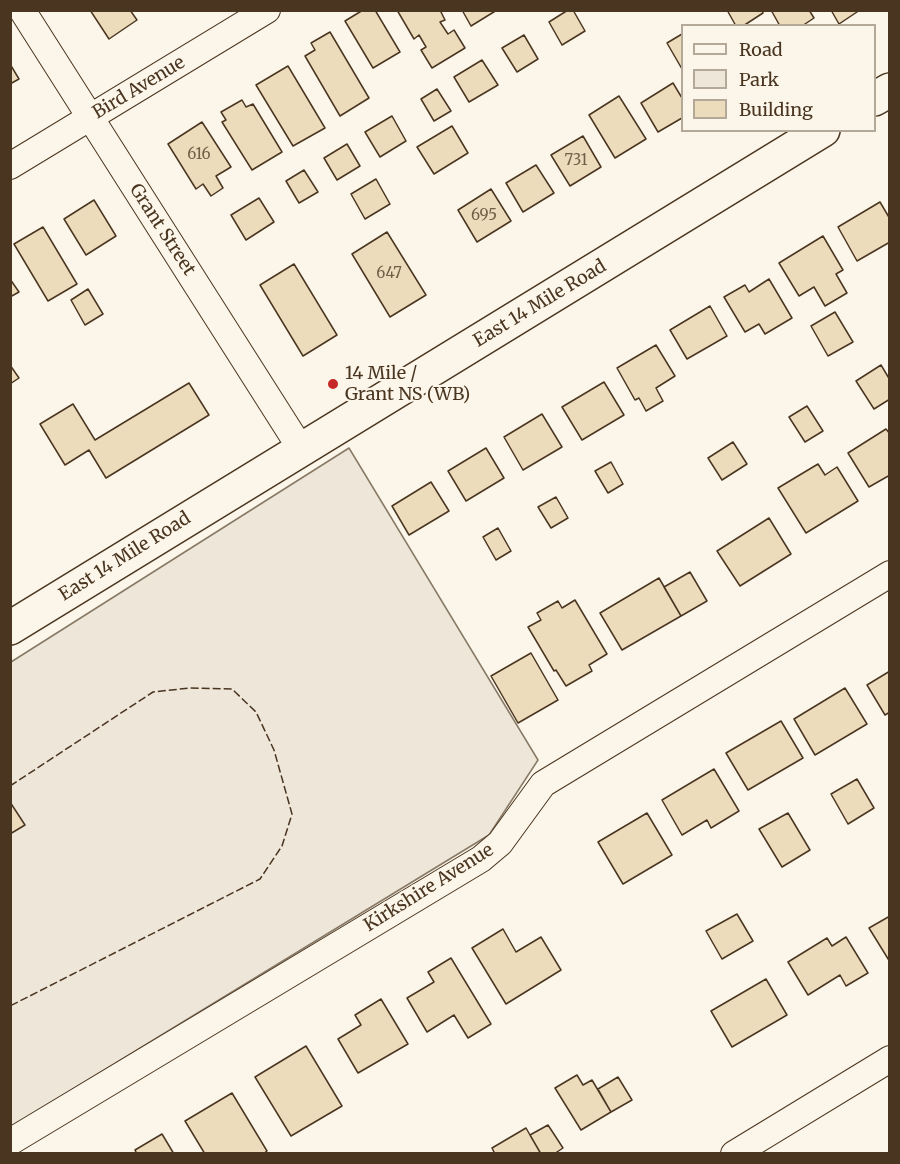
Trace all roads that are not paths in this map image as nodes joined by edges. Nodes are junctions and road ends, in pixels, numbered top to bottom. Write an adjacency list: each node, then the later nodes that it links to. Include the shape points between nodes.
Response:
1 (22, 10): 5 (street, Grant Street)
2 (267, 10): 5 (street, Bird Avenue)
3 (890, 90): 4 (main road)
4 (876, 98)
5 (90, 117): 7 (street, Bird Avenue); 8 (street, Grant Street)
6 (820, 132): 8 (main road, East 14 Mile Road)
7 (10, 166)
8 (301, 449): 10 (main road, East 14 Mile Road)
9 (890, 574): 12 (street, Kirkshire Avenue, via 543,784 500,843 481,859)
10 (10, 628)
11 (890, 1059): 13 (street)
12 (10, 1142)
13 (734, 1154)

